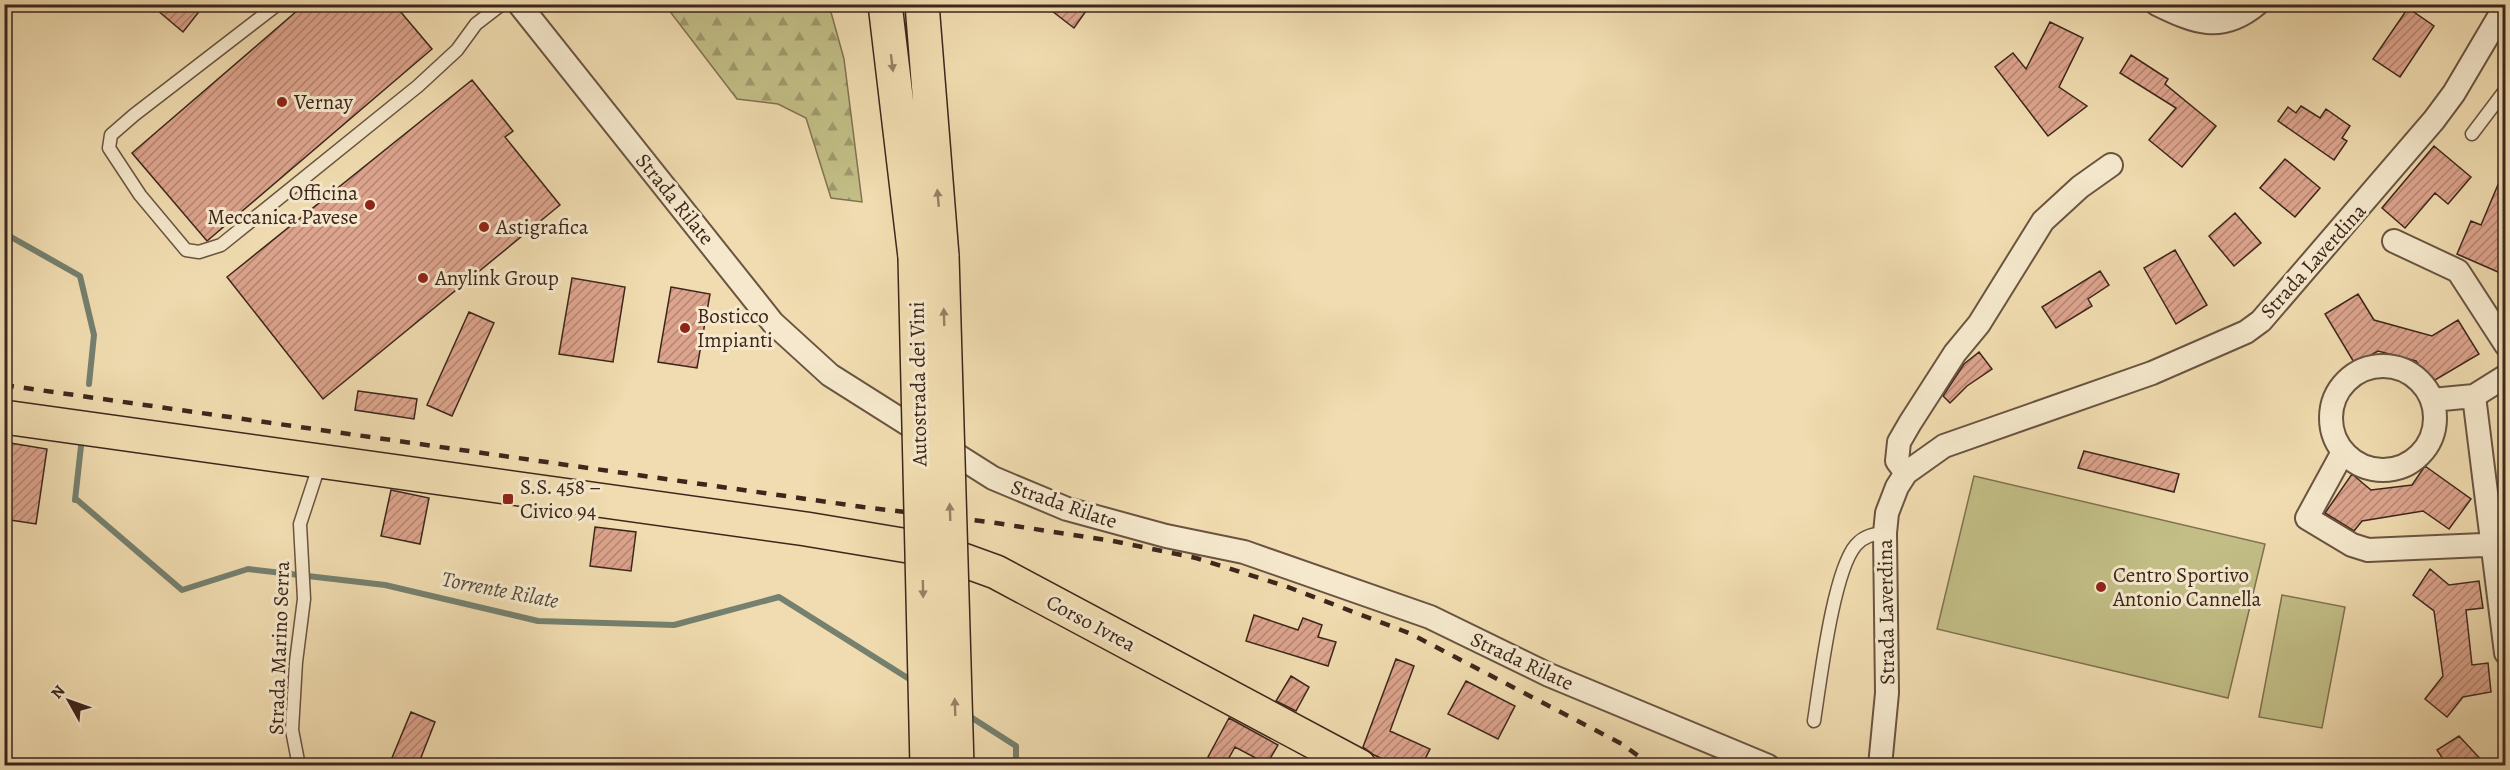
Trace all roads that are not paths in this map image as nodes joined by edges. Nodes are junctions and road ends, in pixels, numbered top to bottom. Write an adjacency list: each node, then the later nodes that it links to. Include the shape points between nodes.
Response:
1 (278, 4): 2 (lane, via 111,135 109,148 121,167 186,250 199,252 221,245 418,86 457,50 476,24)
2 (502, 4)
3 (519, 4): 31 (street, Strada Rilate, via 773,323 830,375 993,478 1067,509 1244,552 1430,617 1549,675)
4 (885, 4): 13 (main road, Autostrada dei Vini, one-way to 13)
5 (922, 4): 13 (main road, Autostrada dei Vini, one-way to 5)
6 (2157, 4): 7 (street, via 2197,21 2214,23 2239,17)
7 (2257, 4)
8 (2505, 5): 21 (street, Strada Laverdina, via 2434,120 2261,321 2246,332 2152,373 1944,446)
9 (2505, 89): 10 (lane)
10 (2472, 134)
11 (2111, 165): 21 (street, via 2043,221 1979,324 1954,353 1899,442 1897,461)
12 (2394, 241): 14 (street, via 2458,271)
13 (928, 257): 28 (main road, Autostrada dei Vini, one-way to 28, bridge); 29 (main road, Autostrada dei Vini, one-way to 13, bridge)
14 (2505, 345)
15 (2505, 376): 16 (street)
16 (2474, 396): 17 (street); 23 (street)
17 (2432, 400): 19 (street, via 2433,432 2427,446 2409,462 2386,470 2371,469); 19 (street, via 2406,371 2383,366 2361,371 2338,391 2332,406 2334,436)
18 (4, 417): 20 (main road, Corso Ivrea)
19 (2343, 452): 23 (street, via 2307,518 2352,545 2368,550)
20 (320, 462): 27 (lane, Strada Marino Serra, via 300,524 304,599 292,730); 30 (main road, Corso Ivrea, via 938,551 996,572)
21 (1906, 473): 22 (street, Strada Laverdina, via 1887,513)
22 (1885, 534): 25 (lane, via 1871,534 1849,554 1836,595); 26 (street, Strada Laverdina, via 1887,693)
23 (2499, 544): 24 (street)
24 (2505, 653)
25 (1814, 721)
26 (1878, 762)
27 (299, 765)
28 (927, 765)
29 (957, 765)
30 (1359, 765)
31 (1768, 765)

